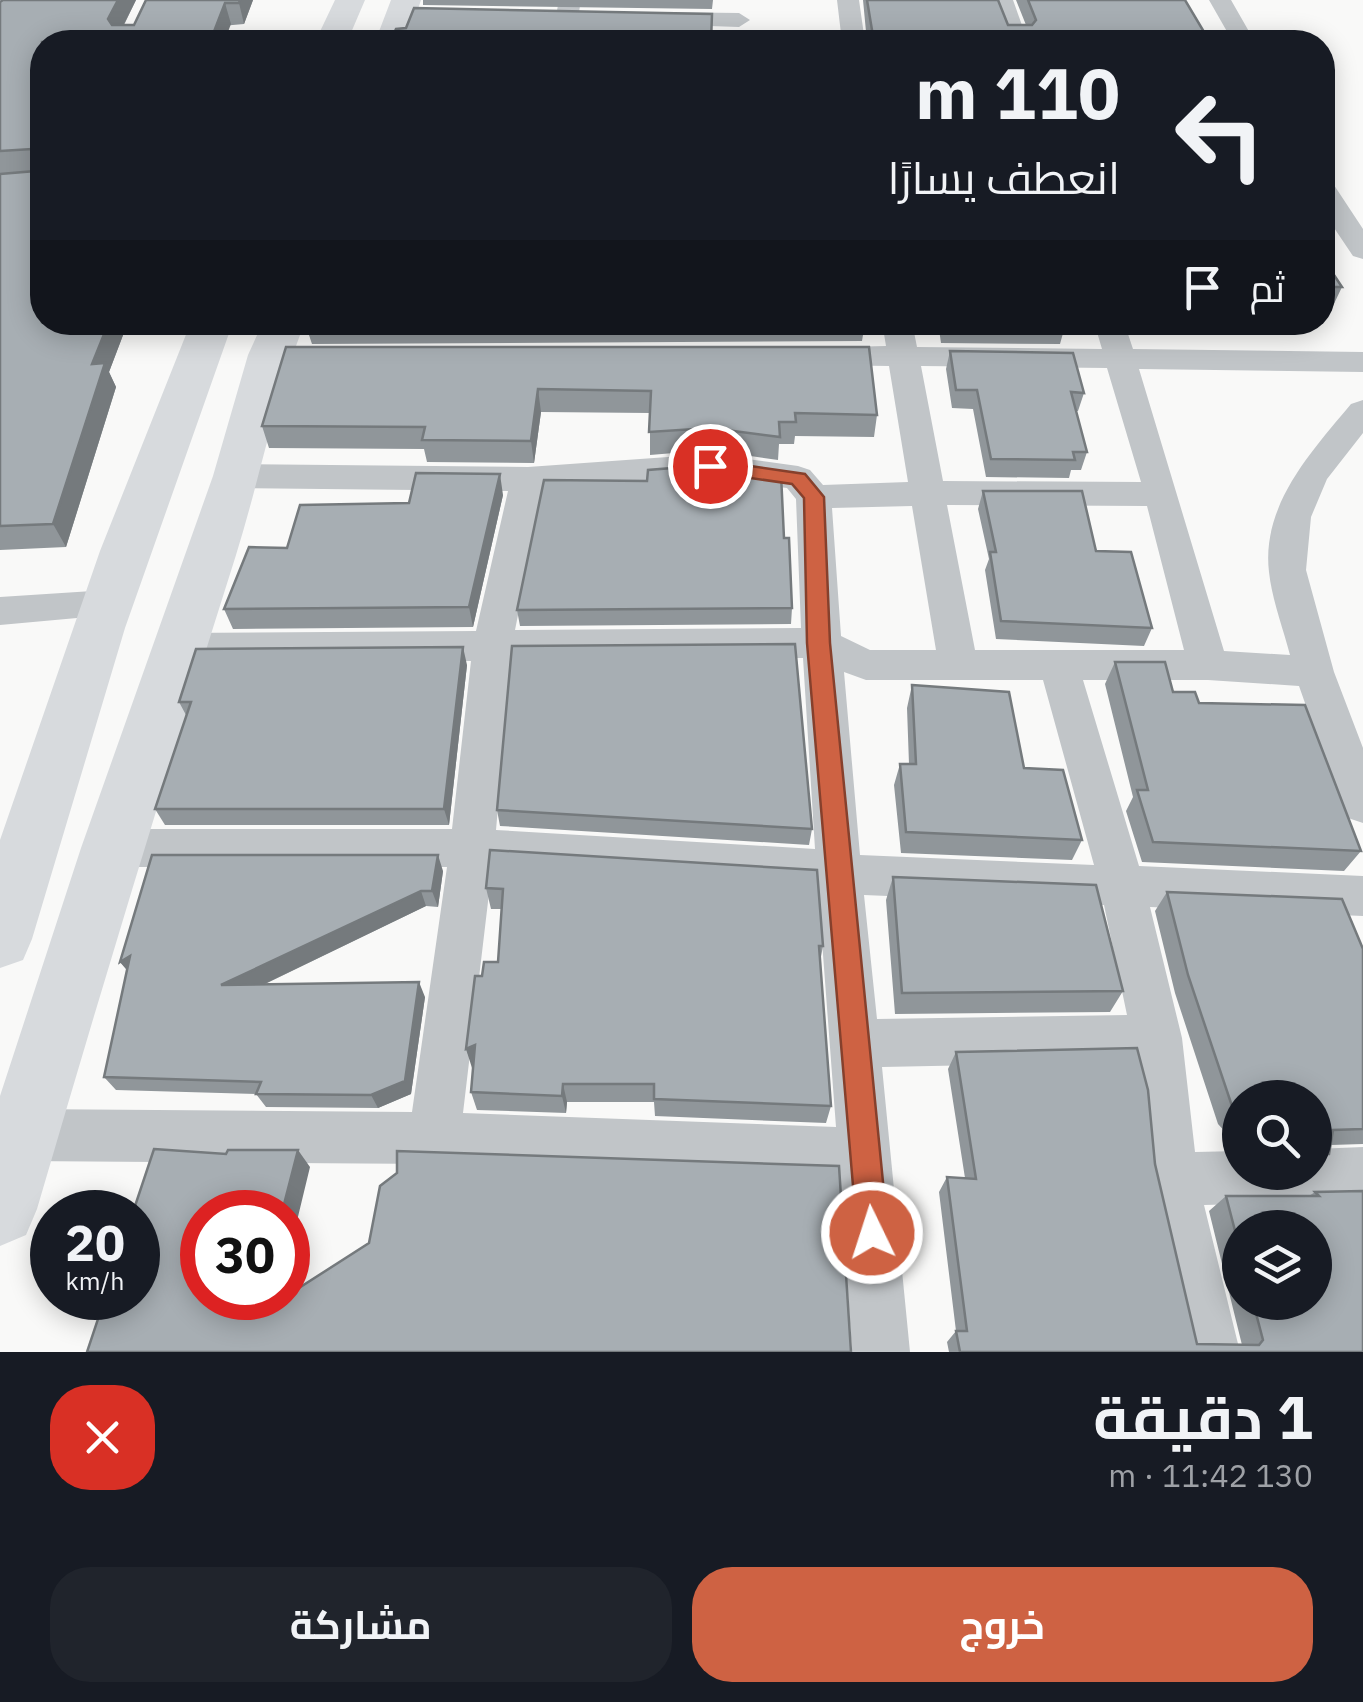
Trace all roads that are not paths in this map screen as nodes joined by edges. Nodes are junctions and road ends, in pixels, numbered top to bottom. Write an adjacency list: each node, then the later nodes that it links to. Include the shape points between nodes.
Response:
1 (350, 0): 7 (main road)
2 (848, 0): 8 (street)
3 (1002, 0): 9 (street)
4 (1220, 0): 10 (street)
5 (644, 19): 6 (street)
6 (739, 21)
7 (336, 30)
8 (852, 30)
9 (1013, 30)
10 (1237, 30)
11 (1335, 220): 12 (street)
12 (1363, 250)
13 (207, 335): 26 (main road)
14 (1113, 335): 18 (street)
15 (901, 339): 17 (street); 18 (street); 23 (street)
16 (288, 344): 21 (main road)
17 (785, 355)
18 (1120, 358): 19 (street); 24 (street)
19 (1363, 362)
20 (1363, 411): 34 (street, via 1312,476 1293,517 1287,570)
21 (237, 476): 22 (street); 29 (main road)
22 (528, 479): 25 (street, via 710,466 798,478); 30 (street)
23 (929, 493): 24 (street); 25 (street); 31 (street)
24 (1162, 494): 33 (street)
25 (814, 497): 28 (street)
26 (108, 604): 27 (street); 41 (main road)
27 (0, 610)
28 (818, 643): 30 (street); 31 (street, via 866,665); 38 (street)
29 (179, 648): 30 (street); 36 (main road)
30 (492, 648): 37 (street)
31 (958, 665): 32 (street)
32 (1060, 665): 33 (street); 39 (street)
33 (1208, 665): 34 (street)
34 (1314, 672): 35 (street)
35 (1363, 805)
36 (112, 848): 37 (street); 44 (main road)
37 (472, 848): 38 (street); 45 (street)
38 (841, 872): 39 (street); 43 (street)
39 (1122, 884): 40 (street); 42 (street)
40 (1363, 896)
41 (0, 940)
42 (1157, 1038): 43 (street); 48 (street)
43 (858, 1042): 46 (street)
44 (23, 1135): 45 (street); 49 (main road)
45 (434, 1138): 46 (street)
46 (867, 1154): 50 (street)
47 (1363, 1174): 48 (street)
48 (1170, 1179): 51 (street)
49 (0, 1210)
50 (881, 1352)
51 (1210, 1352)

